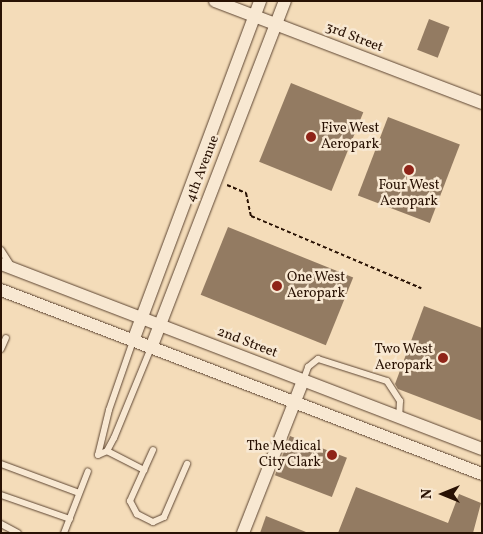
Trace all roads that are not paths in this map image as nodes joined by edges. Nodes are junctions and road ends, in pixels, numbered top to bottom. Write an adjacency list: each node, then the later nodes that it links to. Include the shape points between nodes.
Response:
1 (216, 1): 4 (street, 3rd Street)
2 (260, 1): 4 (street, 4th Avenue)
3 (285, 1): 5 (street, 4th Avenue)
4 (254, 16): 5 (street, 3rd Street); 7 (street, 4th Avenue)
5 (276, 24): 6 (street, 3rd Street); 8 (street, 4th Avenue)
6 (482, 103)
7 (186, 198): 8 (street); 12 (street, 4th Avenue)
8 (205, 206): 13 (street, 4th Avenue)
9 (1, 250): 10 (lane)
10 (7, 266): 12 (street, 2nd Street)
11 (1, 290): 15 (street)
12 (141, 318): 13 (street, 2nd Street); 15 (street, 4th Avenue)
13 (159, 325): 16 (street, 4th Avenue); 18 (street, 2nd Street)
14 (6, 338): 17 (lane)
15 (133, 341): 16 (street); 21 (lane)
16 (151, 348): 19 (street); 22 (lane)
17 (1, 349)
18 (304, 381): 19 (street); 20 (street, 2nd Street); 20 (lane, via 308,367 318,359 387,381 400,401)
19 (295, 403): 23 (street); 38 (street)
20 (399, 418): 23 (street); 24 (street, 2nd Street)
21 (102, 437): 22 (lane); 25 (lane, via 98,455)
22 (114, 438): 25 (lane)
23 (391, 440): 31 (street)
24 (482, 449)
25 (107, 450): 29 (lane)
26 (153, 450): 29 (lane)
27 (1, 464): 32 (lane)
28 (187, 464): 29 (lane, via 164,517 153,522 137,514 130,501)
29 (144, 470)
30 (88, 471): 32 (lane)
31 (482, 474)
32 (80, 493): 34 (lane)
33 (1, 495): 34 (lane)
34 (70, 519): 37 (lane)
35 (1, 524): 36 (lane)
36 (18, 533)
37 (64, 533)
38 (243, 533)

